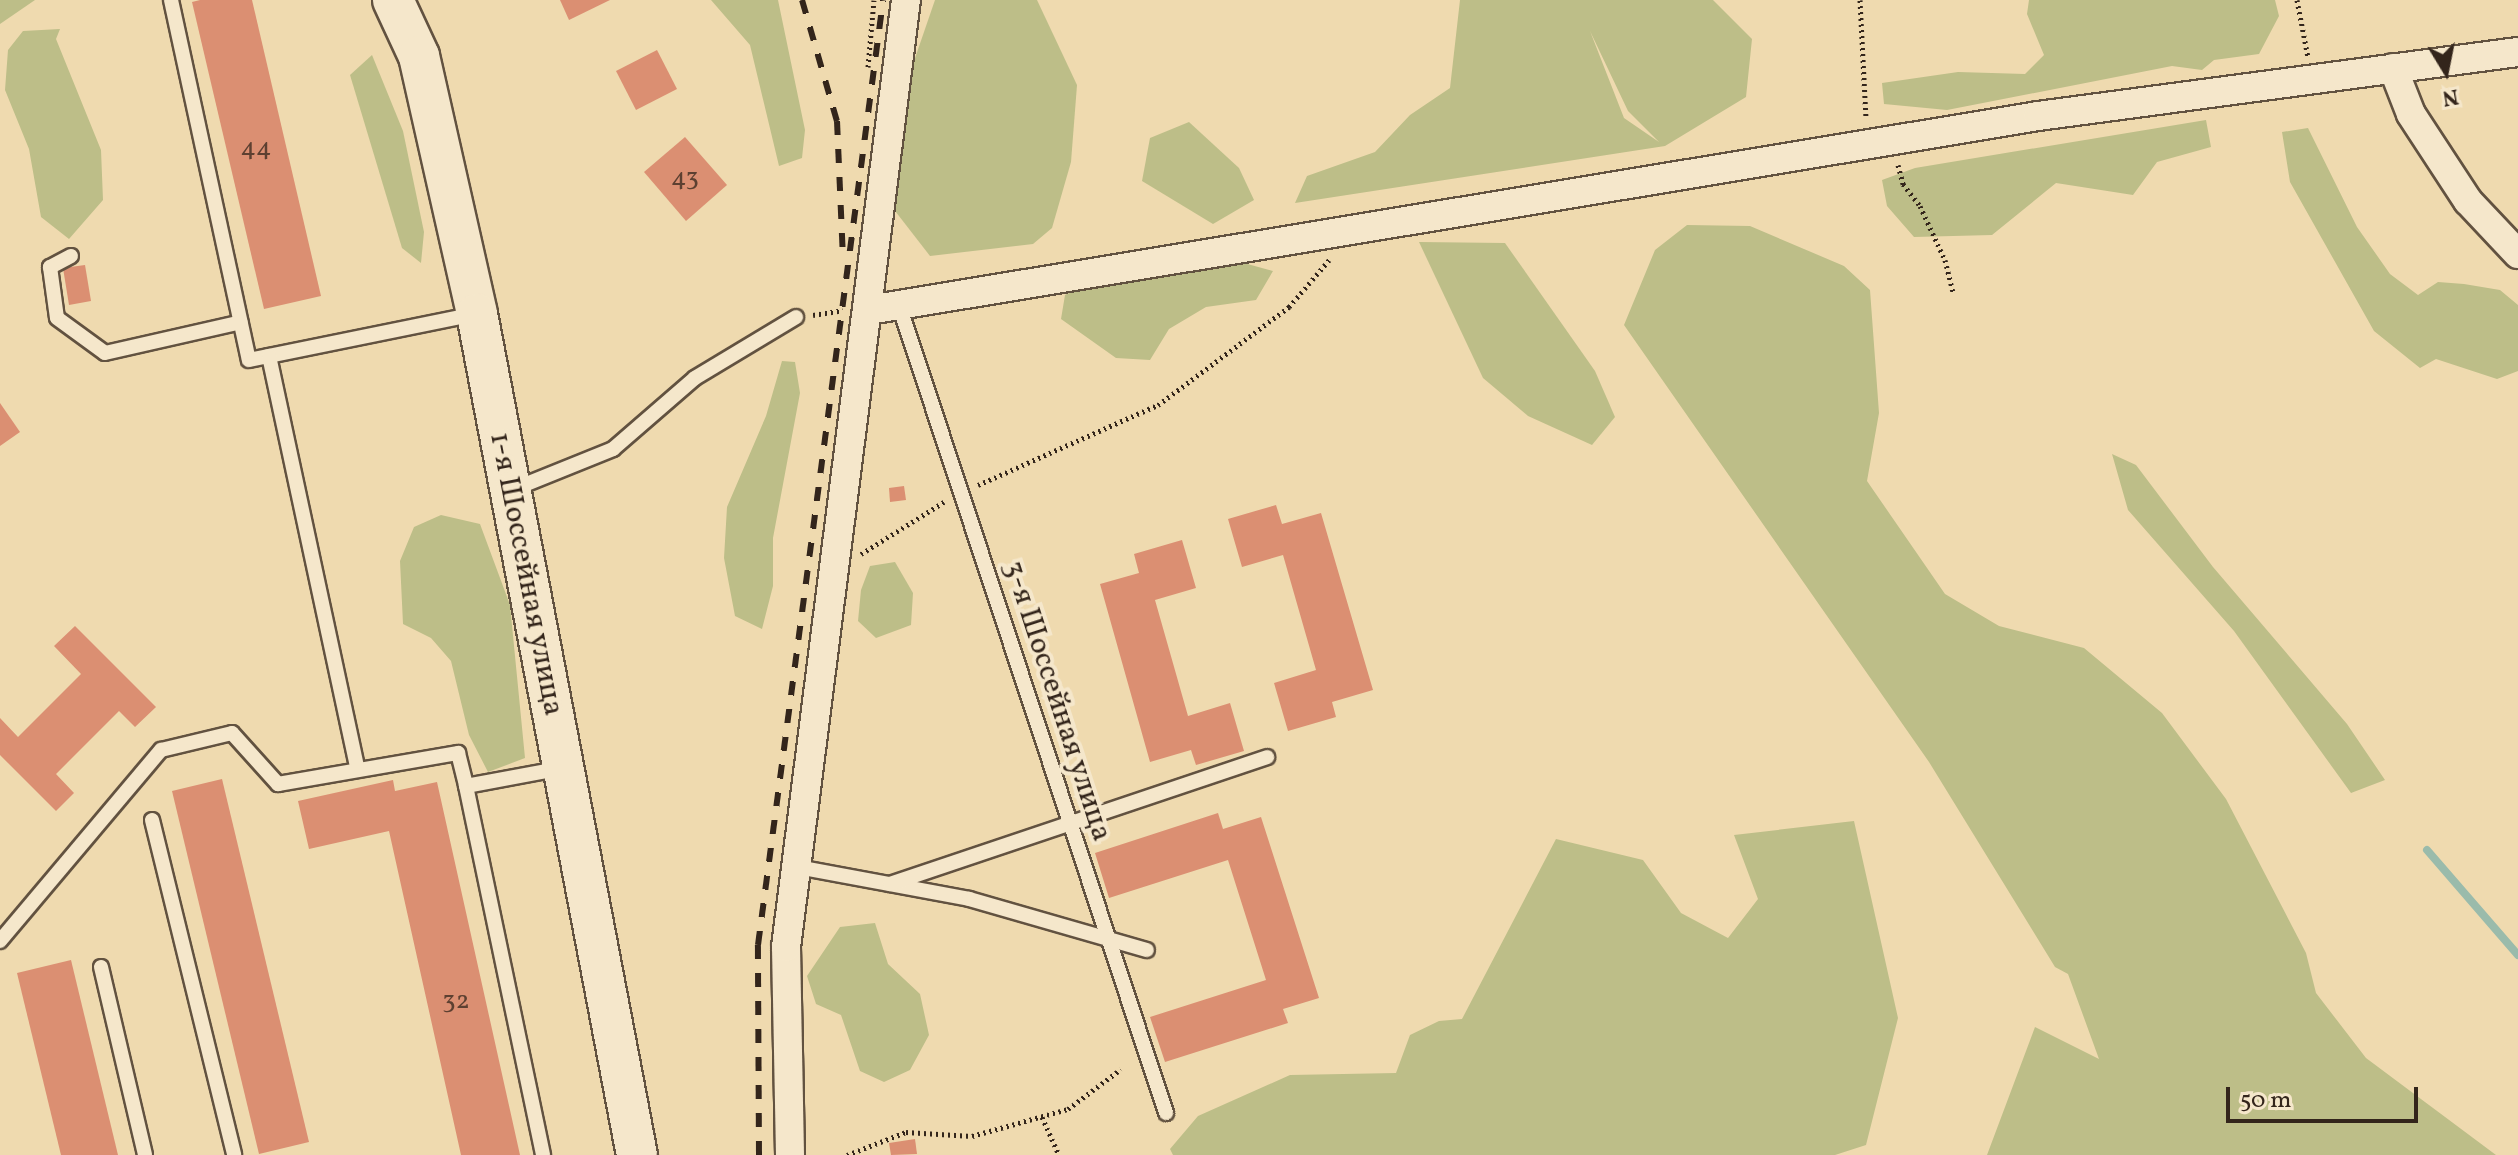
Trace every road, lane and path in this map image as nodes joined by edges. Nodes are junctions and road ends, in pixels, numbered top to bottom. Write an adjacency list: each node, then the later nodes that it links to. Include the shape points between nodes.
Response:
1 (171, 0): 18 (lane)
2 (393, 0): 16 (street, 1-я Шоссейная улица, via 419,56)
3 (906, 0): 15 (street)
4 (1860, 0): 9 (path)
5 (2297, 0): 8 (path)
6 (2518, 52): 7 (street)
7 (2393, 68): 8 (street); 11 (street, via 2411,114 2460,189)
8 (2311, 80): 9 (street)
9 (1879, 143): 13 (path, via 1920,206); 14 (street)
10 (1336, 252): 21 (path, via 1289,307 1158,405)
11 (2518, 254)
12 (71, 256): 18 (lane, via 50,267 57,318 105,353)
13 (1953, 292)
14 (899, 305): 15 (street); 21 (lane, 3-я Шоссейная улица)
15 (869, 310): 17 (path); 22 (street)
16 (477, 314): 19 (lane); 20 (street, 1-я Шоссейная улица)
17 (796, 317): 20 (lane, via 695,378 613,449)
18 (241, 322): 19 (lane, via 249,360)
19 (269, 356): 25 (lane)
20 (510, 490): 24 (street, 1-я Шоссейная улица)
21 (961, 494): 22 (path); 28 (lane, 3-я Шоссейная улица)
22 (835, 573): 29 (street)
23 (1267, 757): 28 (lane)
24 (563, 768): 26 (lane); 41 (street, 1-я Шоссейная улица)
25 (358, 770): 26 (lane, via 458,753); 32 (lane, via 278,784 232,733 161,750)
26 (466, 786): 40 (lane)
27 (152, 820): 39 (lane)
28 (1070, 823): 30 (lane); 31 (lane, 3-я Шоссейная улица)
29 (797, 867): 30 (lane); 42 (street, via 786,947)
30 (890, 884): 31 (lane, via 969,899)
31 (1109, 939): 33 (lane); 36 (lane, 3-я Шоссейная улица)
32 (0, 941)
33 (1147, 950)
34 (101, 967): 38 (lane)
35 (1121, 1069): 37 (path, via 1068,1109)
36 (1166, 1113)
37 (1042, 1117): 43 (path, via 972,1136 906,1132); 44 (path)
38 (145, 1155)
39 (234, 1155)
40 (543, 1155)
41 (637, 1155)
42 (790, 1155)
43 (847, 1155)
44 (1059, 1155)

